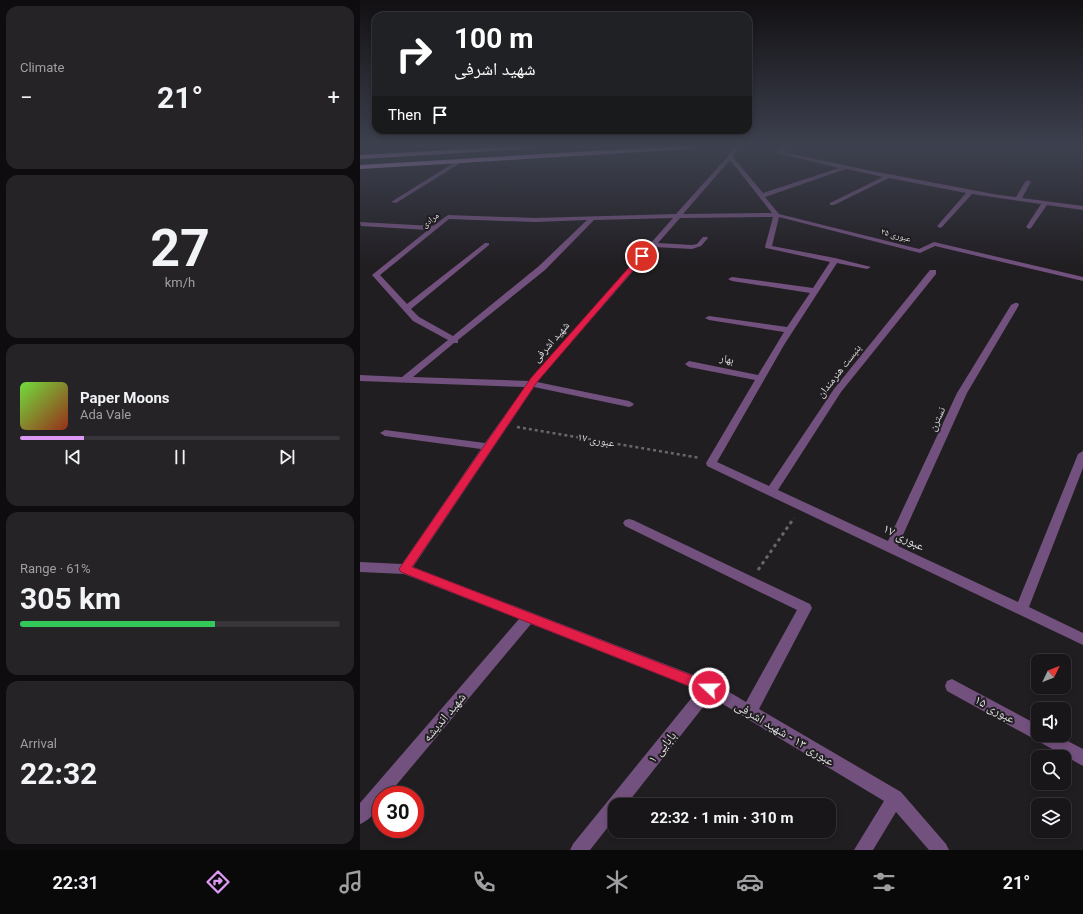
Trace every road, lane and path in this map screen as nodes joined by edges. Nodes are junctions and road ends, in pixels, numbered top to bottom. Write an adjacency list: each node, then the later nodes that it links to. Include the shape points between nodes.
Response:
1 (419, 187): 11 (street)
2 (703, 187): 16 (street, شهید اشرفی)
3 (754, 187): 9 (street)
4 (789, 187): 9 (street)
5 (867, 187): 13 (street)
6 (943, 187): 8 (street)
7 (1025, 187): 10 (street)
8 (970, 192): 10 (street); 19 (street)
9 (761, 196): 15 (street)
10 (1018, 200): 12 (street)
11 (394, 202)
12 (1045, 203): 14 (street); 20 (street)
13 (832, 204)
14 (1083, 208)
15 (777, 215): 16 (street, عبوری ۲۵); 25 (street, via 768,247); 29 (street, عبوری ۲۵, via 920,251 934,244)
16 (677, 216): 17 (street, مرادی); 24 (street, شهید اشرفی)
17 (591, 220): 21 (street, مرادی, via 448,217); 35 (street, via 542,268)
18 (360, 224): 21 (street)
19 (940, 226)
20 (1029, 227)
21 (434, 228): 32 (street, مرادی, via 376,275)
22 (705, 238): 24 (street, via 699,245 692,247)
23 (487, 244): 32 (street)
24 (652, 245): 40 (street, شهید اشرفی)
25 (835, 260): 26 (street); 30 (street)
26 (868, 267)
27 (934, 272): 47 (street, بنبست هنرمندان, via 837,390)
28 (732, 279): 30 (street)
29 (1083, 279)
30 (815, 291): 34 (street)
31 (1015, 306): 50 (street, نسترن, via 962,393)
32 (406, 309): 35 (street, via 416,319)
33 (708, 318): 34 (street)
34 (790, 330): 38 (street)
35 (455, 341): 39 (street)
36 (689, 364): 38 (street, بهار)
37 (360, 378): 39 (street)
38 (760, 378): 46 (street)
39 (405, 380): 40 (street)
40 (531, 384): 41 (street); 42 (street, شهید اشرفی)
41 (629, 404)
42 (503, 425): 44 (street, شهید اشرفی); 46 (path, عبوری ۱۷, via 702,458)
43 (385, 433): 44 (street)
44 (488, 447): 52 (street, شهید اشرفی)
45 (1083, 454): 54 (street)
46 (711, 463): 47 (street, عبوری ۱۷)
47 (771, 491): 48 (street, عبوری ۱۷)
48 (803, 506): 50 (street, عبوری ۱۷); 53 (path)
49 (629, 523): 53 (street)
50 (891, 548): 54 (street, عبوری ۱۷)
51 (360, 567): 52 (street, عبوری ۱۳ - شهید اشرفی)
52 (405, 569): 55 (street, عبوری ۱۳ - شهید اشرفی)
53 (750, 581): 59 (street, via 805,608)
54 (1021, 610): 56 (street, عبوری ۱۷)
55 (528, 618): 58 (street, عبوری ۱۳ - شهید اشرفی); 66 (street, شهید اندیشه)
56 (1083, 639)
57 (952, 686): 60 (street, عبوری ۱۵)
58 (709, 688): 59 (street, عبوری ۱۳ - شهید اشرفی); 63 (street, بابایی ۱)
59 (749, 712): 64 (street, عبوری ۱۳ - شهید اشرفی)
60 (1031, 729)
61 (1054, 742): 62 (street)
62 (1083, 758)
63 (621, 798)
64 (895, 798): 68 (street); 69 (street, عبوری ۱۳ - شهید اشرفی)
65 (608, 814): 67 (street, بابایی ۱)
66 (360, 816)
67 (579, 850)
68 (863, 850)
69 (940, 850)

